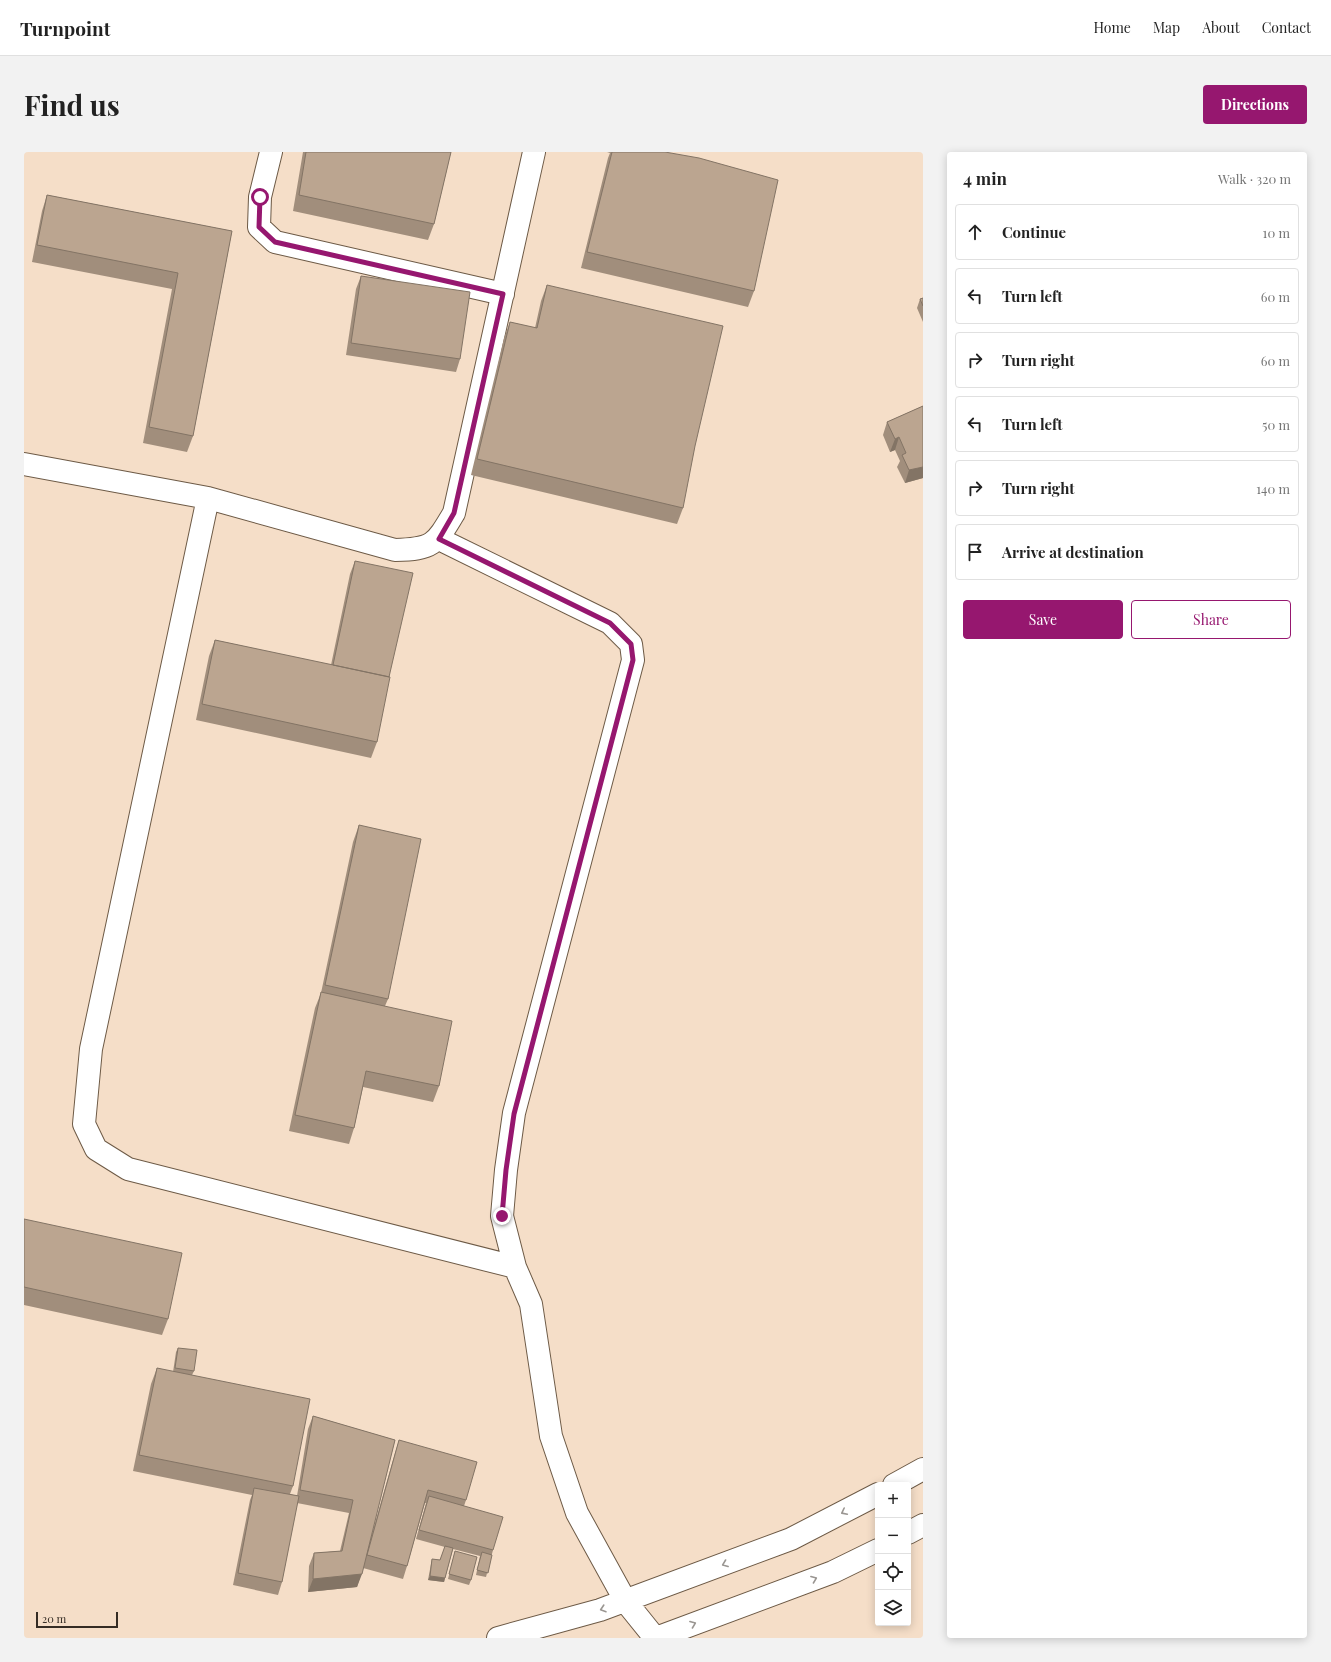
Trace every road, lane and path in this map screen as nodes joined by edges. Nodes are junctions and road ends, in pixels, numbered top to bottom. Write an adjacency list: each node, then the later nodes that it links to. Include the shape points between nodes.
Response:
1 (271, 152): 3 (street, via 260,197 259,227 275,242)
2 (534, 152): 3 (street)
3 (503, 294): 6 (street, via 454,513)
4 (24, 464): 5 (street)
5 (208, 498): 6 (street, via 395,550 420,549); 7 (street, via 91,1049 84,1124 96,1150 128,1169)
6 (439, 539): 7 (street, via 610,623 631,644 633,660 514,1114 502,1216)
7 (515, 1267): 14 (street, via 531,1304 553,1443 577,1513)
8 (923, 1469): 9 (street)
9 (899, 1482)
10 (875, 1496): 14 (street, one-way to 14, via 792,1539)
11 (923, 1525): 12 (street)
12 (911, 1531)
13 (875, 1551): 16 (street, one-way to 13, via 833,1572)
14 (626, 1602): 15 (street, one-way to 15); 16 (street)
15 (498, 1638)
16 (655, 1638)

